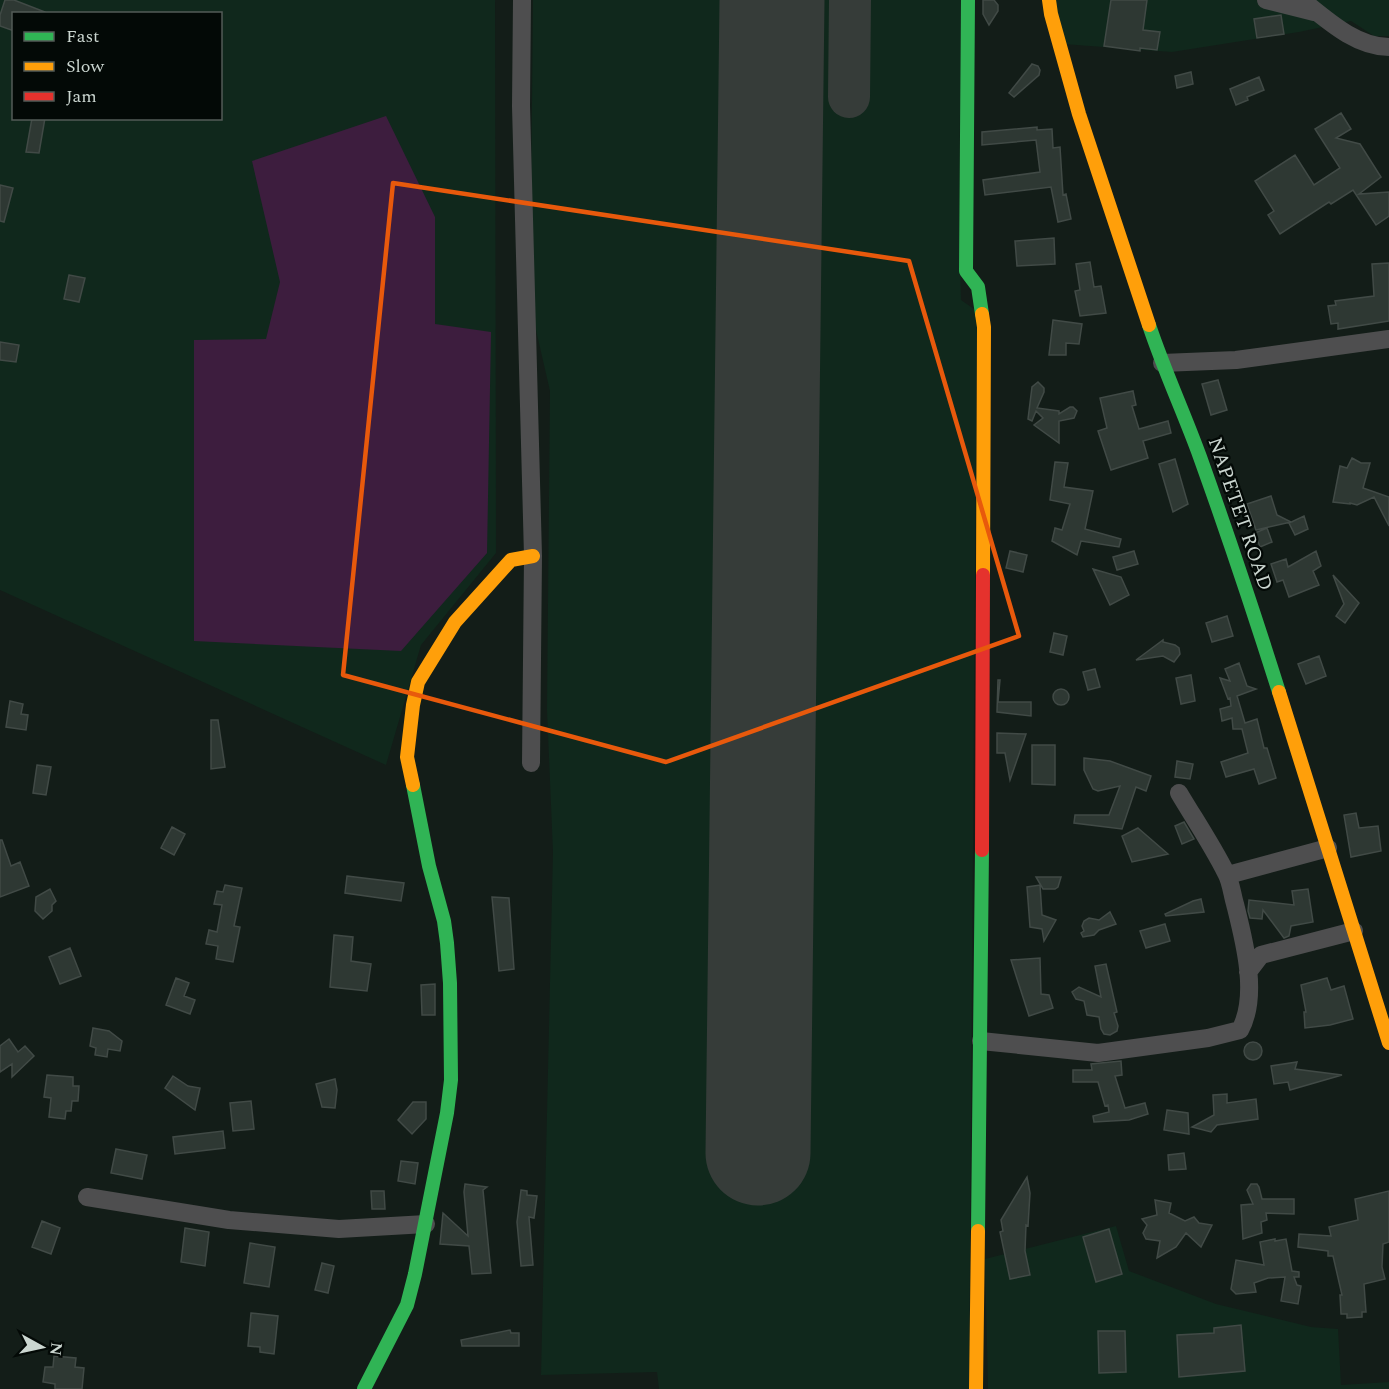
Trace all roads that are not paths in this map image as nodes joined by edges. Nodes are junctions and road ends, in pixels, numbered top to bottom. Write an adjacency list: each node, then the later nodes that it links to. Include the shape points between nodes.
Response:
1 (522, 0): 10 (street, via 521,106)
2 (968, 0): 18 (street, via 966,271 978,287 984,327)
3 (1049, 0): 9 (street, NAPETET ROAD, via 1079,114)
4 (1266, 0): 6 (street)
5 (1302, 0): 6 (street)
6 (1319, 13): 7 (street, via 1366,45)
7 (1389, 47)
8 (1389, 339): 9 (street, via 1236,360)
9 (1162, 363): 13 (street, NAPETET ROAD, via 1243,579)
10 (533, 556): 11 (street); 21 (street, via 511,560 455,622 418,682 413,705 407,757 444,921 450,982 451,1080)
11 (531, 763)
12 (1179, 793): 14 (street)
13 (1328, 848): 14 (street); 15 (street, NAPETET ROAD)
14 (1228, 875): 16 (street)
15 (1354, 931): 16 (street, via 1261,955); 17 (street, NAPETET ROAD)
16 (1248, 972): 18 (street, via 1248,1006 1240,1030 1098,1053)
17 (1385, 1016): 19 (street, NAPETET ROAD)
18 (981, 1041): 23 (street)
19 (1389, 1044)
20 (87, 1197): 21 (street, via 229,1220 339,1229)
21 (426, 1224): 22 (street, via 406,1305)
22 (364, 1389)
23 (976, 1389)

